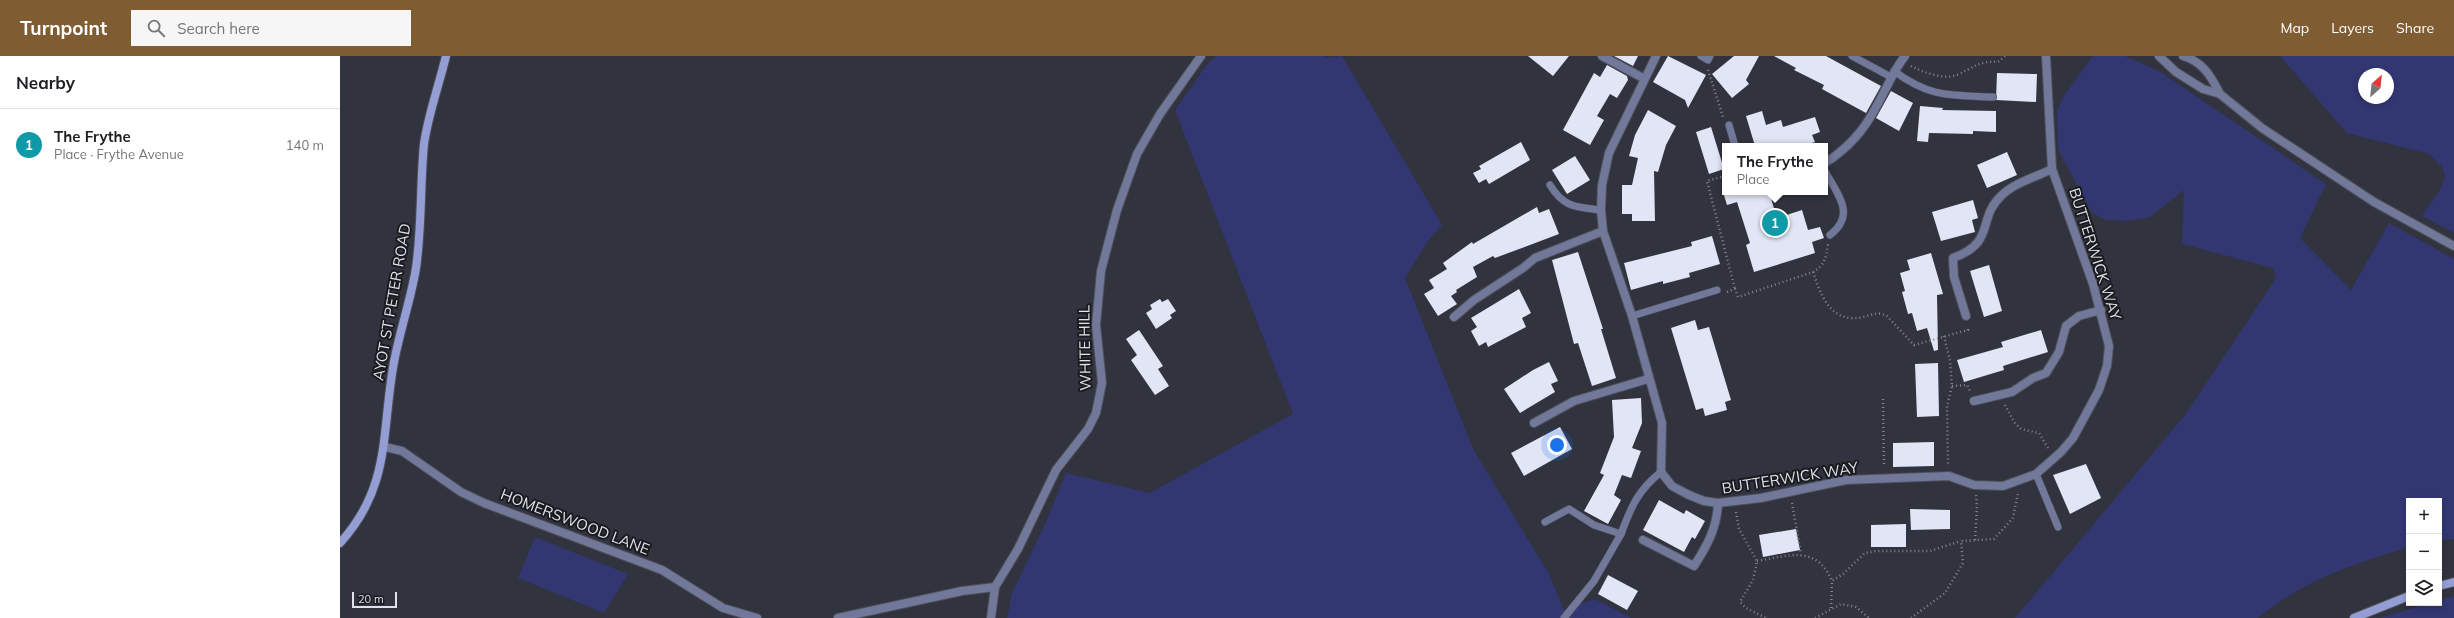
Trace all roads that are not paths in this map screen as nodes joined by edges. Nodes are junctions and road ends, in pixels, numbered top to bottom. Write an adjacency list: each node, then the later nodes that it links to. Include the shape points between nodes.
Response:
1 (446, 56): 32 (street, AYOT ST PETER ROAD, via 424,143 421,226 416,269 394,363)
2 (1201, 56): 43 (street, WHITE HILL, via 1160,114 1138,154 1117,210 1101,271 1096,325 1102,383 1096,413 1088,429 1056,470 1018,549)
3 (1602, 56): 11 (street)
4 (1656, 56): 11 (street)
5 (1852, 56): 10 (lane)
6 (2046, 56): 17 (street, BUTTERWICK WAY)
7 (2159, 56): 12 (street, via 2176,72 2203,89)
8 (2183, 56): 12 (street, via 2200,64 2211,75)
9 (1903, 59): 10 (street)
10 (1893, 74): 13 (lane, via 1939,94); 16 (street, via 1876,108 1855,138)
11 (1643, 78): 20 (street, via 1609,153 1604,169)
12 (2220, 94): 23 (street, via 2262,128 2374,202)
13 (1993, 96)
14 (1728, 125): 15 (lane)
15 (1734, 143)
16 (1828, 161)
17 (2052, 170): 25 (street, BUTTERWICK WAY); 27 (street, via 2003,194 1992,207 1980,241 1974,248 1953,258 1954,278)
18 (1828, 177): 22 (lane, via 1844,212 1844,220)
19 (1550, 185): 20 (lane, via 1558,198 1570,205)
20 (1601, 210): 21 (street)
21 (1603, 231): 26 (street); 28 (street, via 1534,258)
22 (1830, 235)
23 (2454, 246)
24 (1717, 290): 26 (lane)
25 (2101, 310): 30 (street, via 2078,316 2066,326 2059,352 2046,373 2012,392); 34 (street, BUTTERWICK WAY, via 2108,346 2106,366 2099,390 2073,438)
26 (1632, 316): 29 (street)
27 (1966, 316)
28 (1454, 317)
29 (1648, 379): 31 (street, via 1574,401); 33 (street, via 1662,423)
30 (1974, 401)
31 (1534, 423)
32 (385, 446): 40 (street, AYOT ST PETER ROAD, via 372,493 360,516); 45 (street, HOMERSWOOD LANE, via 402,451 461,492 484,503 662,570 723,608)
33 (1662, 472): 35 (street, BUTTERWICK WAY, via 1672,486 1704,501); 38 (lane, via 1646,484 1632,505)
34 (2036, 474): 35 (street, BUTTERWICK WAY, via 2003,486 1974,485 1949,476 1846,480 1790,493); 37 (lane)
35 (1718, 503): 39 (street, via 1713,533 1694,566)
36 (1545, 522): 38 (lane, via 1569,510 1594,525)
37 (2058, 528)
38 (1621, 534): 48 (lane, via 1594,580)
39 (1642, 540)
40 (340, 543)
41 (2454, 582): 42 (street)
42 (2442, 585)
43 (994, 587): 46 (street, via 962,591); 47 (street)
44 (2406, 597): 49 (street)
45 (757, 618)
46 (838, 618)
47 (991, 618)
48 (1564, 618)
49 (2354, 618)

